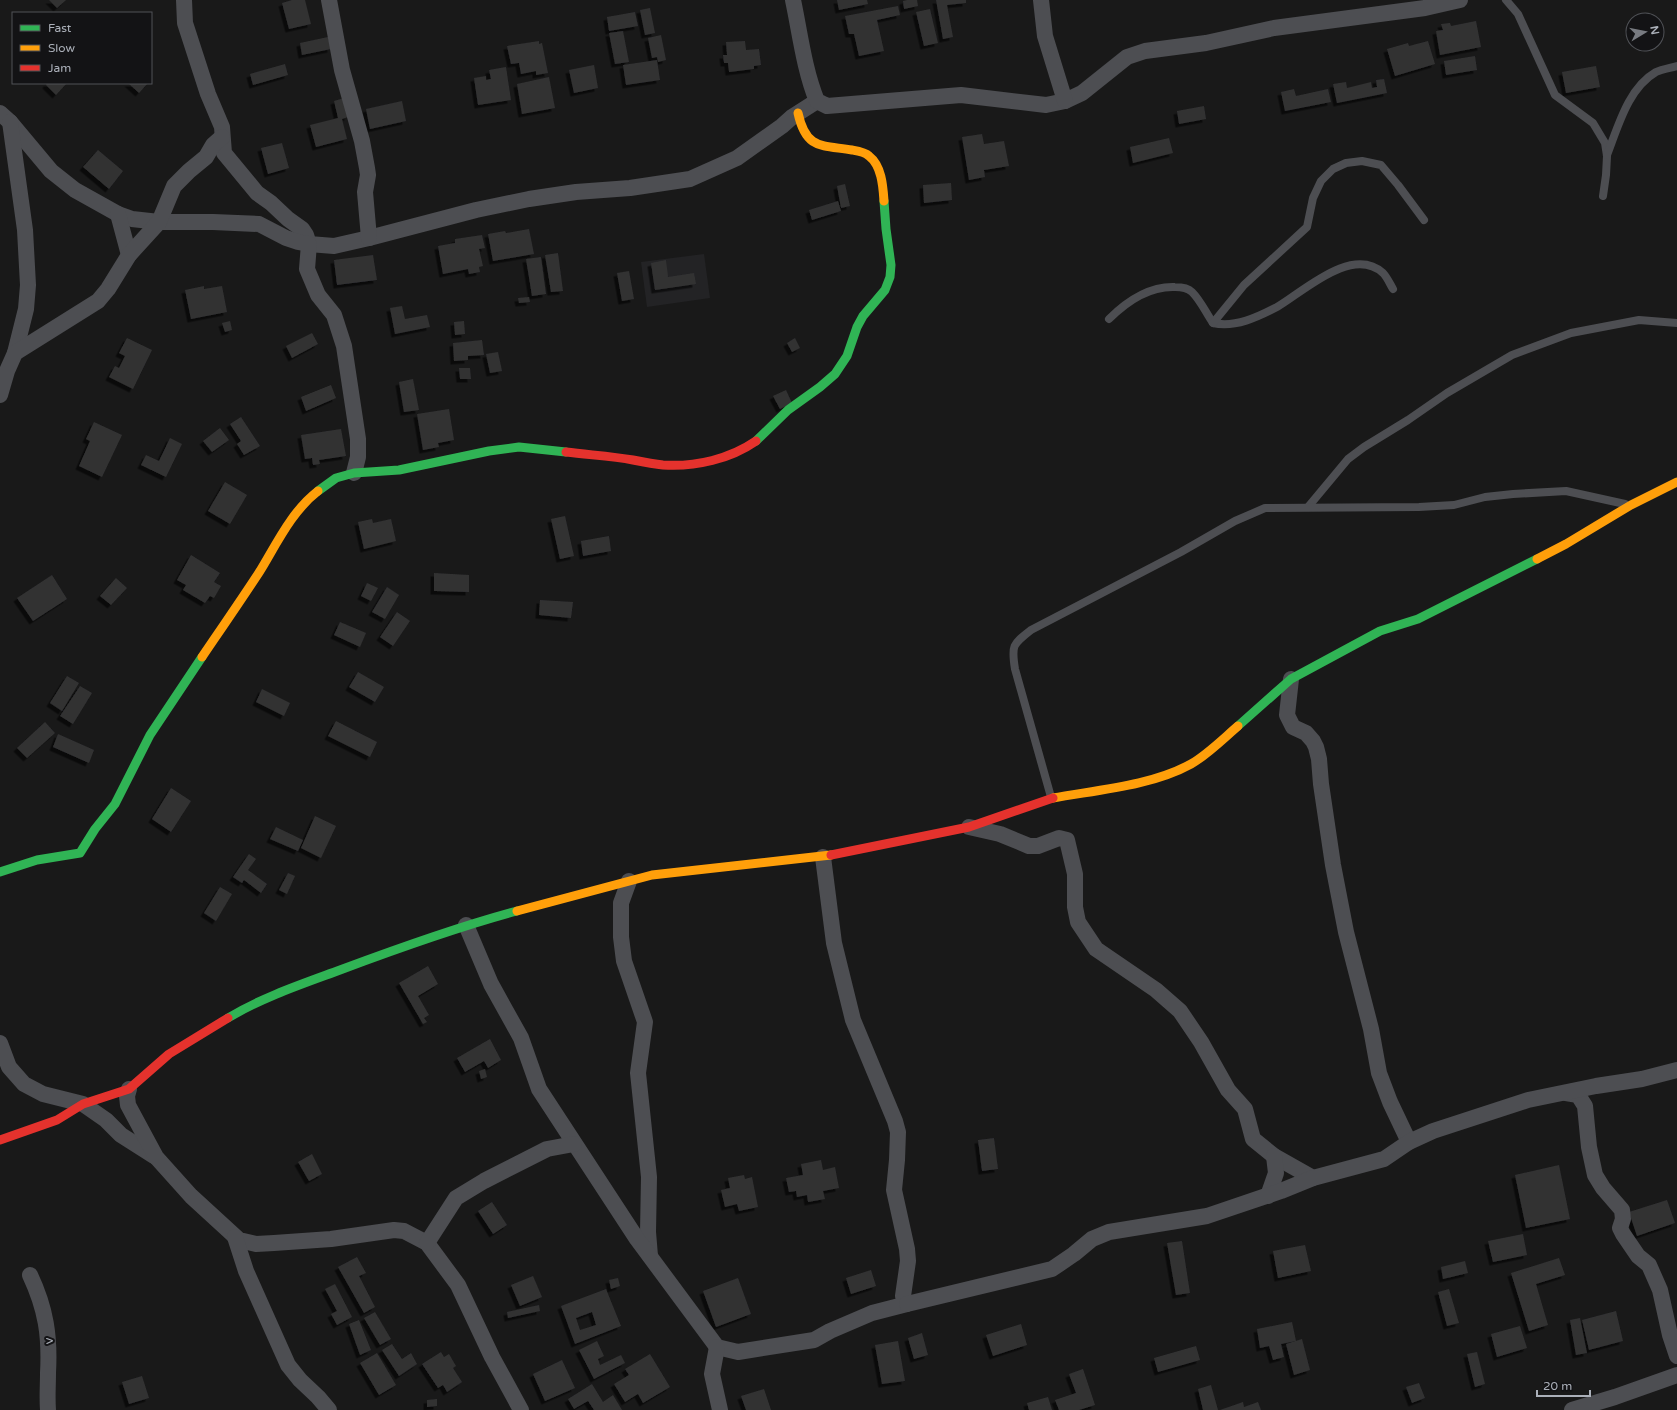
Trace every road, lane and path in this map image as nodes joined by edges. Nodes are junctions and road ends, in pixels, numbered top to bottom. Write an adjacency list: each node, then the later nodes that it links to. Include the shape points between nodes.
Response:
1 (184, 0): 12 (street, via 185,23 208,94 222,127)
2 (329, 0): 18 (street, via 342,70 367,168)
3 (794, 0): 8 (street, via 809,78)
4 (1041, 0): 9 (street, via 1045,36)
5 (1460, 0): 9 (street, via 1425,8 1274,28 1144,51 1127,57 1082,92)
6 (1506, 0): 13 (lane, via 1518,14 1556,95 1593,123 1605,143)
7 (1677, 66): 13 (lane, via 1657,71 1645,80 1626,109)
8 (817, 101): 9 (street, via 827,106 961,95 1046,105); 10 (street)
9 (1065, 101)
10 (798, 113): 18 (street, via 737,158 690,179 529,199); 28 (street, via 809,138 822,146 854,150 873,158 881,177 891,262 890,278 884,294 866,310 842,365 826,383 780,416 758,440 738,452 706,462 678,466 647,465 634,460 519,447 399,470)
11 (5, 118): 15 (street, via 51,171 75,190); 25 (street, via 25,230 28,286 26,309)
12 (222, 137): 17 (street, via 213,145 206,157 174,186); 19 (street, via 224,153 256,193 302,230)
13 (1607, 156): 14 (lane)
14 (1603, 196)
15 (118, 214): 17 (street, via 132,219); 20 (street)
16 (1424, 220): 23 (lane, via 1381,165 1362,161 1346,163 1333,169 1321,181 1307,227 1244,285)
17 (159, 222): 19 (street, via 259,224 292,240); 20 (street)
18 (369, 238): 19 (street, via 334,246)
19 (309, 244): 27 (street, via 307,269 318,295 334,315 340,331)
20 (129, 255): 25 (street, via 98,301)
21 (1393, 289): 23 (lane, via 1384,274 1374,268 1365,265 1351,266 1314,281 1277,307 1238,323)
22 (1109, 319): 23 (lane, via 1119,309 1147,291 1163,287 1181,287 1192,291)
23 (1213, 323)
24 (1677, 323): 32 (lane, via 1639,320 1571,333 1512,355 1364,446 1348,459)
25 (15, 353): 26 (street)
26 (0, 395)
27 (358, 439): 28 (street, via 369,462); 29 (street, via 358,457)
28 (382, 470): 29 (street)
29 (354, 473): 37 (street, via 336,478 305,501 155,728 115,804 80,853 36,860)
30 (1677, 482): 31 (street)
31 (1631, 506): 32 (lane, via 1566,491 1485,497 1454,505); 33 (street, via 1566,544 1418,620 1380,631)
32 (1308, 507): 34 (lane, via 1265,508 1235,521 1031,630 1016,641 1012,651 1015,669)
33 (1291, 678): 34 (street, via 1192,764 1154,778 1118,787); 46 (street, via 1287,715 1293,727 1306,733 1316,747 1333,865 1379,1072 1390,1102)
34 (1051, 798): 35 (street)
35 (969, 827): 36 (street); 48 (street, via 1000,834 1029,846 1038,846 1059,838 1067,840 1075,874 1075,907 1078,922 1096,949 1156,990 1180,1010 1228,1090 1245,1109 1253,1139)
36 (823, 857): 38 (street, via 652,875); 56 (street, via 834,943 853,1020 898,1132 894,1190 907,1249 904,1296)
37 (0, 872)
38 (629, 881): 39 (street); 54 (street, via 621,903 621,937 624,961 645,1022 638,1073 649,1178)
39 (466, 925): 42 (street, via 309,981 244,1009 169,1054); 47 (street, via 491,984 521,1038 538,1089)
40 (0, 1043): 44 (street, via 9,1067 24,1084 43,1094)
41 (1677, 1070): 43 (street)
42 (129, 1089): 44 (street); 49 (street, via 128,1105)
43 (1566, 1093): 46 (street, via 1528,1100 1433,1131); 58 (street, via 1578,1095 1585,1106 1595,1175 1622,1210 1620,1228 1623,1234 1634,1251 1649,1265 1660,1290)
44 (83, 1104): 45 (street, via 57,1120); 49 (street)
45 (0, 1140)
46 (1410, 1142): 50 (street, via 1384,1159)
47 (574, 1144): 53 (street, via 547,1149 456,1198); 54 (street)
48 (1274, 1156): 50 (street); 51 (street, via 1276,1173)
49 (156, 1157): 52 (street, via 191,1196)
50 (1313, 1178): 51 (street)
51 (1268, 1196): 56 (street, via 1207,1216 1109,1232 1092,1240 1052,1269)
52 (235, 1237): 53 (street, via 256,1244 331,1239 394,1230 404,1231); 61 (street, via 246,1272 288,1365)
53 (427, 1243): 62 (street, via 458,1285)
54 (650, 1256): 57 (street)
55 (30, 1275): 60 (street, v, via 40,1297 47,1326)
56 (907, 1304): 57 (street, via 872,1313 814,1340 738,1352)
57 (717, 1347): 63 (street, via 712,1374)
58 (1677, 1356)
59 (1677, 1375): 64 (street, via 1615,1398)
60 (48, 1410)
61 (329, 1410)
62 (521, 1410)
63 (720, 1410)
64 (1572, 1410)

